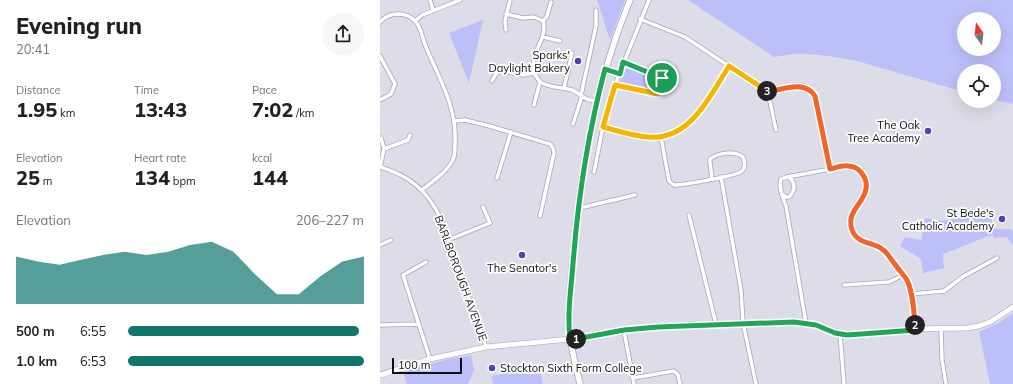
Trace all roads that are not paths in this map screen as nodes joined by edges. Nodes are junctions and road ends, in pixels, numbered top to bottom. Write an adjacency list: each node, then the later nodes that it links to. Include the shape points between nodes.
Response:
1 (430, 0): 7 (street)
2 (460, 0): 7 (street)
3 (510, 0): 9 (street)
4 (630, 0): 22 (main road)
5 (649, 0): 10 (street)
6 (551, 2): 12 (street, via 548,16)
7 (434, 10): 11 (street)
8 (596, 10): 31 (street, via 596,26)
9 (506, 14): 12 (street, via 524,18 534,16); 14 (street)
10 (640, 20): 19 (street); 21 (street, via 685,37)
11 (415, 21): 13 (street, via 411,17 399,14 387,16); 35 (street, via 419,25 425,45 447,92)
12 (543, 21): 15 (street, via 545,27)
13 (380, 22)
14 (506, 30)
15 (542, 37): 16 (street); 24 (street, via 534,59)
16 (560, 41)
17 (572, 53): 29 (street)
18 (380, 56): 32 (street, via 395,84 391,94)
19 (623, 62): 25 (street); 28 (street, via 662,78 664,85 658,94)
20 (495, 66): 23 (street)
21 (729, 66): 30 (street); 41 (street, via 693,119 678,130)
22 (605, 69): 25 (street); 33 (main road)
23 (497, 72): 24 (street, via 523,75); 26 (street)
24 (534, 73): 27 (street)
25 (620, 74): 28 (street)
26 (492, 81)
27 (540, 82): 29 (street); 34 (street)
28 (615, 85): 37 (street)
29 (564, 88): 31 (street)
30 (768, 92): 38 (street); 45 (street, via 804,86 812,90)
31 (581, 95): 33 (street); 36 (street)
32 (380, 100)
33 (596, 101): 59 (main road)
34 (534, 105)
35 (455, 121): 39 (street, via 465,120); 53 (street, via 454,157 446,170)
36 (573, 124)
37 (603, 127): 41 (street, via 642,136); 46 (street)
38 (776, 130)
39 (511, 132): 50 (street); 61 (street, via 550,144 553,148)
40 (410, 135): 43 (street, via 408,140)
41 (661, 137): 51 (street, via 670,184 677,186)
42 (380, 138): 43 (street)
43 (384, 149): 44 (street)
44 (380, 167): 53 (street, BARLBOROUGH AVENUE, via 403,175)
45 (830, 169): 47 (street); 67 (street, via 852,166 863,175 866,188 852,214 853,233 864,242 885,251)
46 (594, 172)
47 (798, 175): 49 (street); 52 (street)
48 (721, 177): 51 (street); 51 (street, via 742,172 745,165 743,157 735,153 710,158); 74 (street, via 741,290)
49 (787, 177): 52 (street); 54 (street, via 780,182)
50 (497, 178)
51 (712, 179)
52 (794, 184): 56 (street)
53 (422, 190): 63 (street, BARLBOROUGH AVENUE, via 441,218)
54 (782, 194): 56 (street); 57 (street)
55 (635, 195): 59 (street)
56 (789, 197): 57 (street)
57 (786, 206): 71 (street)
58 (483, 207): 63 (street, via 492,222)
59 (578, 207): 80 (main road, via 569,301)
60 (689, 215): 73 (street)
61 (540, 216)
62 (392, 240): 64 (street)
63 (448, 240): 81 (street, BARLBOROUGH AVENUE)
64 (380, 245)
65 (997, 258): 69 (street, via 964,276 944,291)
66 (426, 262): 72 (street, via 403,275)
67 (903, 275): 68 (street, via 889,282); 69 (street)
68 (844, 285)
69 (911, 294): 78 (street)
70 (1013, 307): 76 (street, via 979,326)
71 (806, 323): 74 (street); 79 (street)
72 (419, 324): 75 (street); 82 (street)
73 (716, 324): 74 (street); 77 (street)
74 (743, 324): 88 (street)
75 (380, 325)
76 (941, 329): 78 (street); 90 (street)
77 (624, 330): 80 (street); 84 (street)
78 (916, 330): 79 (street)
79 (840, 334): 89 (street)
80 (570, 339): 81 (street); 85 (main road)
81 (486, 347): 82 (street)
82 (430, 359): 83 (street)
83 (380, 375)
84 (633, 378): 86 (street); 87 (street, via 674,371 678,374)
85 (580, 384)
86 (634, 384)
87 (680, 384)
88 (756, 384)
89 (844, 384)
90 (946, 384)

